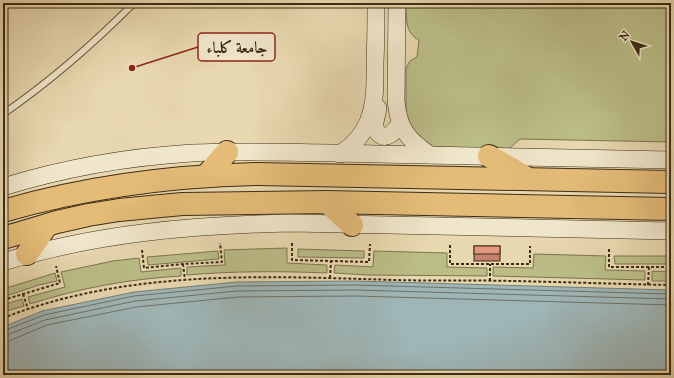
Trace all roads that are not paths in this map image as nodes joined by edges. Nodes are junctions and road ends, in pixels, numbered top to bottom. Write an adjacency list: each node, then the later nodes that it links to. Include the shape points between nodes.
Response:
1 (134, 3): 5 (lane, via 73,61)
2 (376, 3): 4 (street)
3 (397, 3): 6 (street, via 396,100)
4 (375, 88): 6 (street, via 378,103 376,130 381,135 388,136); 8 (street, via 372,111 364,130 354,144)
5 (3, 114)
6 (400, 124): 9 (street, via 408,137)
7 (228, 152): 8 (street); 13 (highway); 16 (street, via 191,153 118,161 46,175)
8 (340, 154): 9 (street)
9 (430, 155): 10 (street)
10 (489, 156): 11 (street); 14 (highway)
11 (671, 160)
12 (230, 175): 13 (highway); 14 (highway); 18 (highway, via 227,184 215,192 178,195)
13 (206, 176): 20 (highway, via 89,190)
14 (530, 179): 15 (highway)
15 (671, 182)
16 (3, 187)
17 (327, 202): 18 (highway); 19 (highway); 22 (highway)
18 (150, 206): 21 (highway)
19 (671, 209)
20 (3, 211)
21 (47, 225): 24 (highway); 25 (highway)
22 (352, 225): 23 (street); 25 (street, via 292,223 195,227 85,241)
23 (671, 231)
24 (3, 238)
25 (27, 254): 26 (street)
26 (3, 262)

